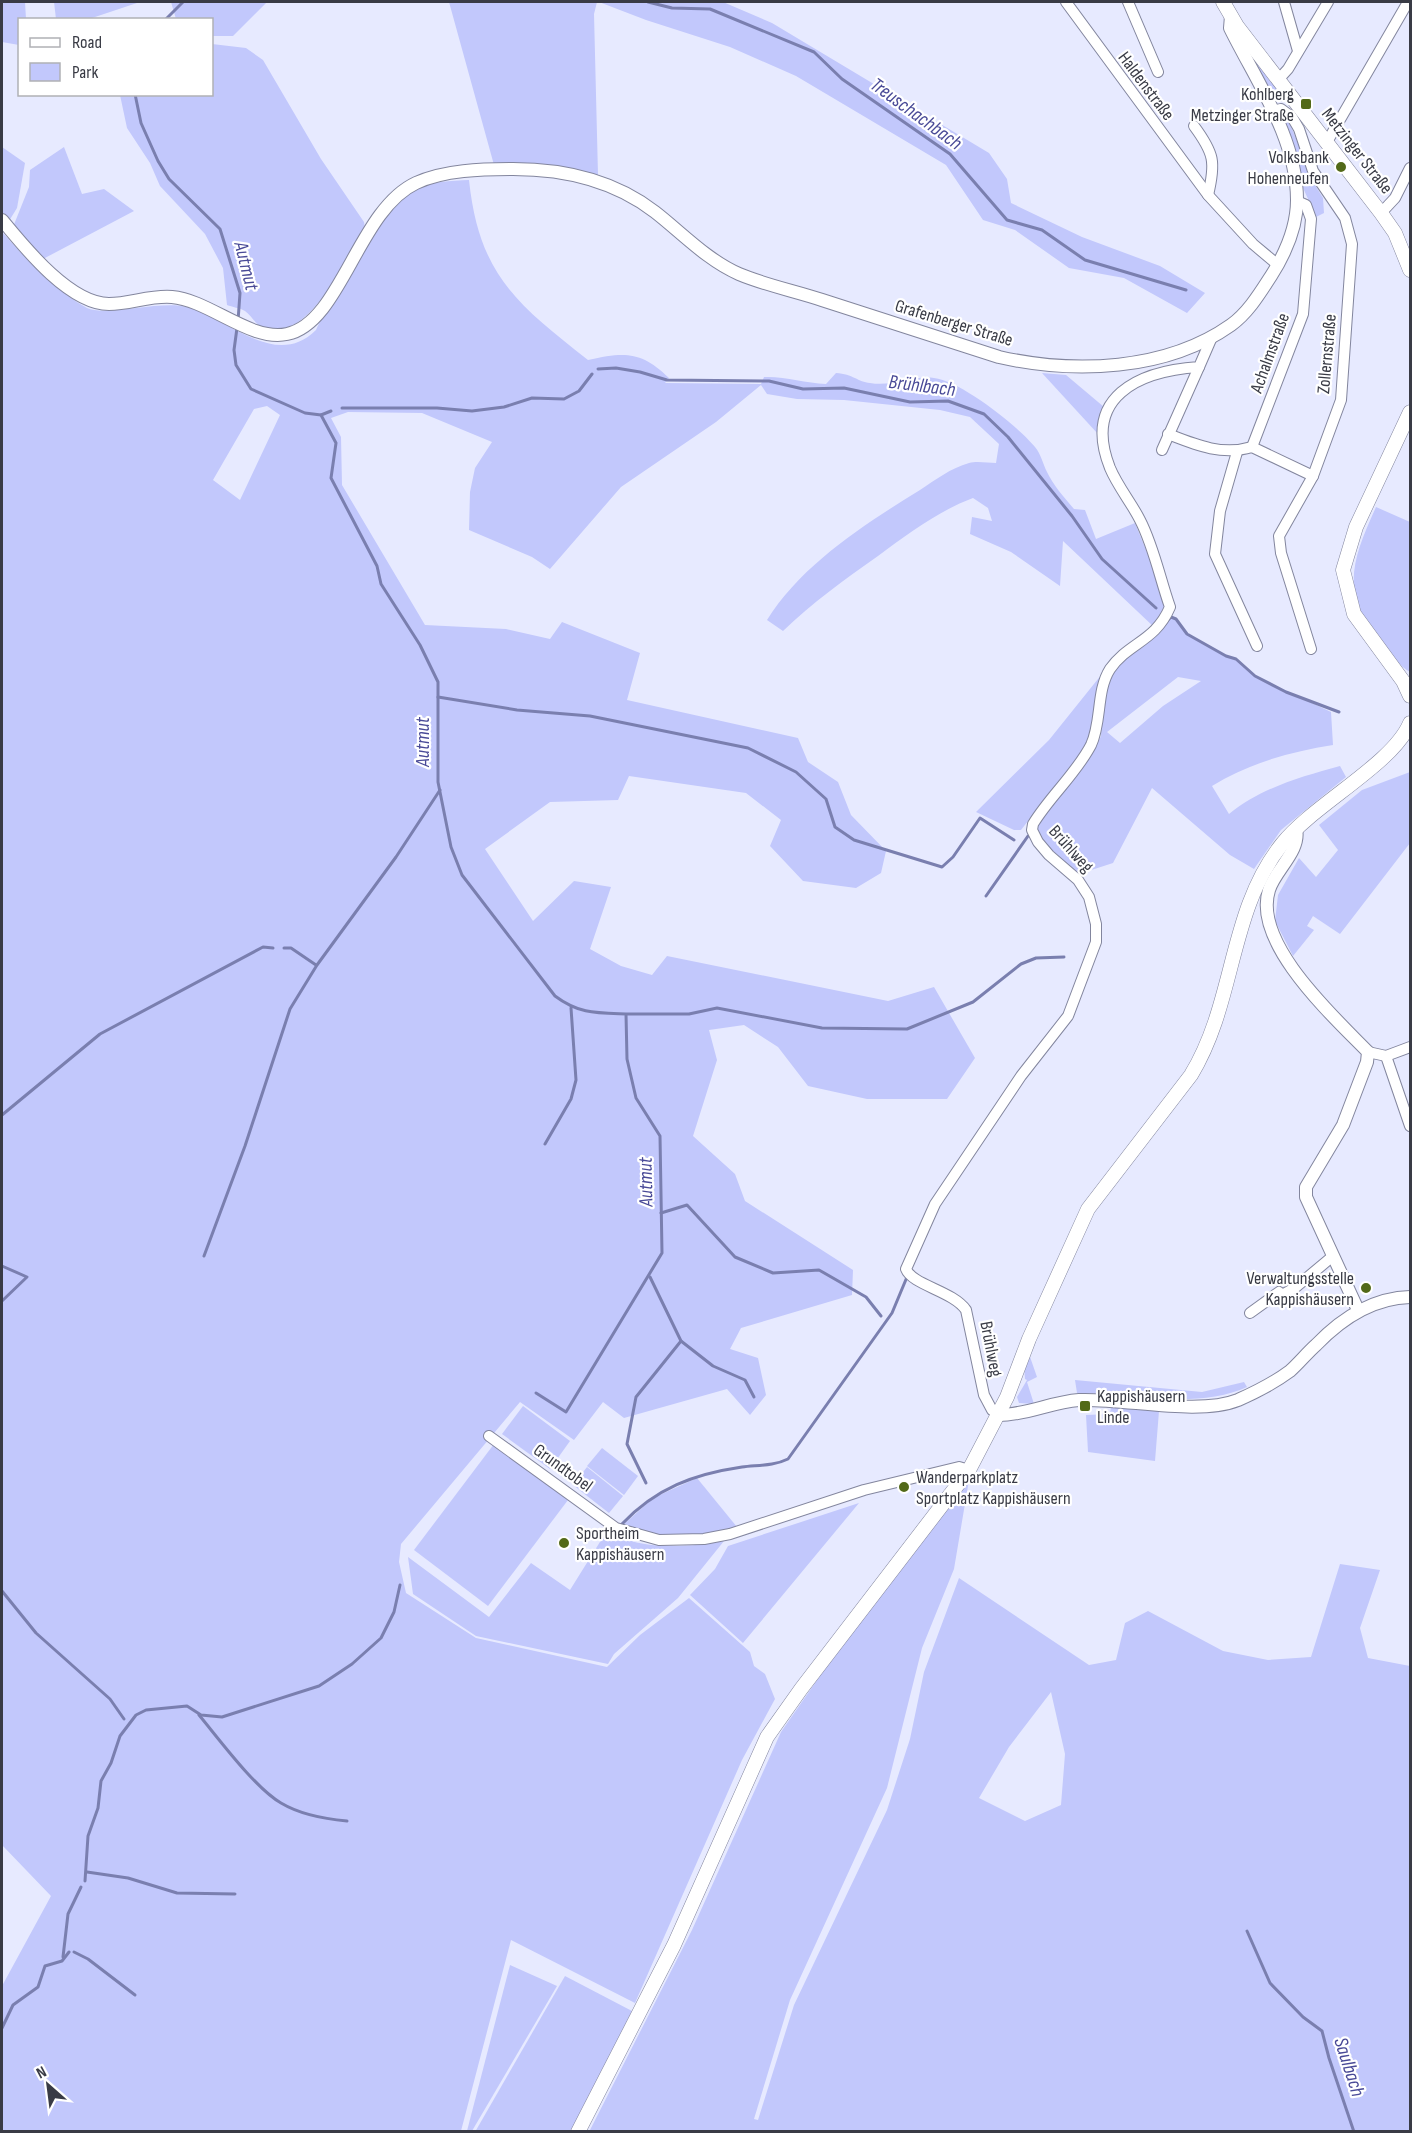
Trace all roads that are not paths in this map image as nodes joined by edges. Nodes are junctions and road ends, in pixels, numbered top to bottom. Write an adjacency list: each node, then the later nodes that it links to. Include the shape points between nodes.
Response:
1 (1066, 2): 15 (street, Haldenstraße)
2 (1128, 2): 9 (street)
3 (1223, 2): 7 (main road, Metzinger Straße)
4 (1284, 2): 8 (street)
5 (1328, 2): 8 (street)
6 (1408, 2): 13 (street)
7 (1231, 16): 10 (main road, Metzinger Straße); 11 (street, Grafenberger Straße, via 1230,28)
8 (1298, 51): 10 (street)
9 (1158, 72)
10 (1278, 80): 13 (main road, Metzinger Straße)
11 (1272, 111): 16 (street, Grafenberger Straße, via 1289,154); 28 (street, Zollernstraße, via 1281,109 1292,117 1313,171 1345,218 1352,244 1341,400)
12 (1194, 126): 15 (street, via 1213,159)
13 (1327, 142): 17 (main road, Metzinger Straße)
14 (1410, 168): 17 (street, via 1395,198)
15 (1208, 195): 19 (street, Haldenstraße)
16 (1297, 201): 19 (street, Grafenberger Straße, via 1287,246); 25 (street, Achalmstraße, via 1306,205 1311,219 1303,314)
17 (1381, 213): 20 (main road, Metzinger Straße, via 1395,233)
18 (2, 220): 21 (street, Grafenberger Straße, via 45,268 88,300 111,304 180,298 277,335 309,323 386,206 416,183 477,171 540,170 590,179 631,195 707,255 740,275 999,357 1029,364 1088,366 1158,357)
19 (1278, 265): 21 (street, Grafenberger Straße, via 1249,308)
20 (1410, 270)
21 (1212, 337): 22 (street)
22 (1199, 367): 24 (street); 42 (street, Brühlweg, via 1162,372 1128,387 1109,404 1103,426 1103,444 1110,466 1144,528 1170,607 1153,634 1124,653 1109,671 1091,745 1032,830 1049,855 1078,880 1089,897 1096,942 1068,1016 1021,1076 935,1204 906,1269 912,1278 959,1299 966,1310 984,1395)
23 (1410, 412): 31 (main road, via 1352,536 1343,570 1354,614)
24 (1168, 434): 26 (street); 27 (street, via 1204,448)
25 (1252, 447): 27 (street); 28 (street)
26 (1162, 450)
27 (1237, 452): 29 (street, via 1220,511 1215,554)
28 (1313, 476): 30 (street, Zollernstraße, via 1280,536 1281,553)
29 (1257, 646)
30 (1311, 649)
31 (1410, 696)
32 (1410, 723): 33 (main road, via 1398,743)
33 (1296, 829): 35 (street, via 1295,844 1269,889 1266,917 1271,933 1320,1002); 42 (main road, via 1271,859 1252,893 1204,1054 1088,1209)
34 (1410, 1047): 36 (street)
35 (1368, 1052): 36 (street); 38 (street, via 1343,1125 1306,1187 1306,1197)
36 (1386, 1056): 37 (street)
37 (1410, 1126)
38 (1334, 1256): 40 (street); 41 (street, via 1296,1287 1279,1292)
39 (1410, 1297): 40 (street, via 1373,1303)
40 (1358, 1310): 42 (street, via 1291,1370 1235,1401 1204,1406 1077,1400 1020,1415)
41 (1250, 1313)
42 (999, 1415): 44 (main road)
43 (489, 1436): 44 (street, Grundtobel, via 616,1528 659,1540 704,1539 864,1490 959,1467)
44 (969, 1470): 45 (main road, via 767,1737 674,1945)
45 (578, 2132)

